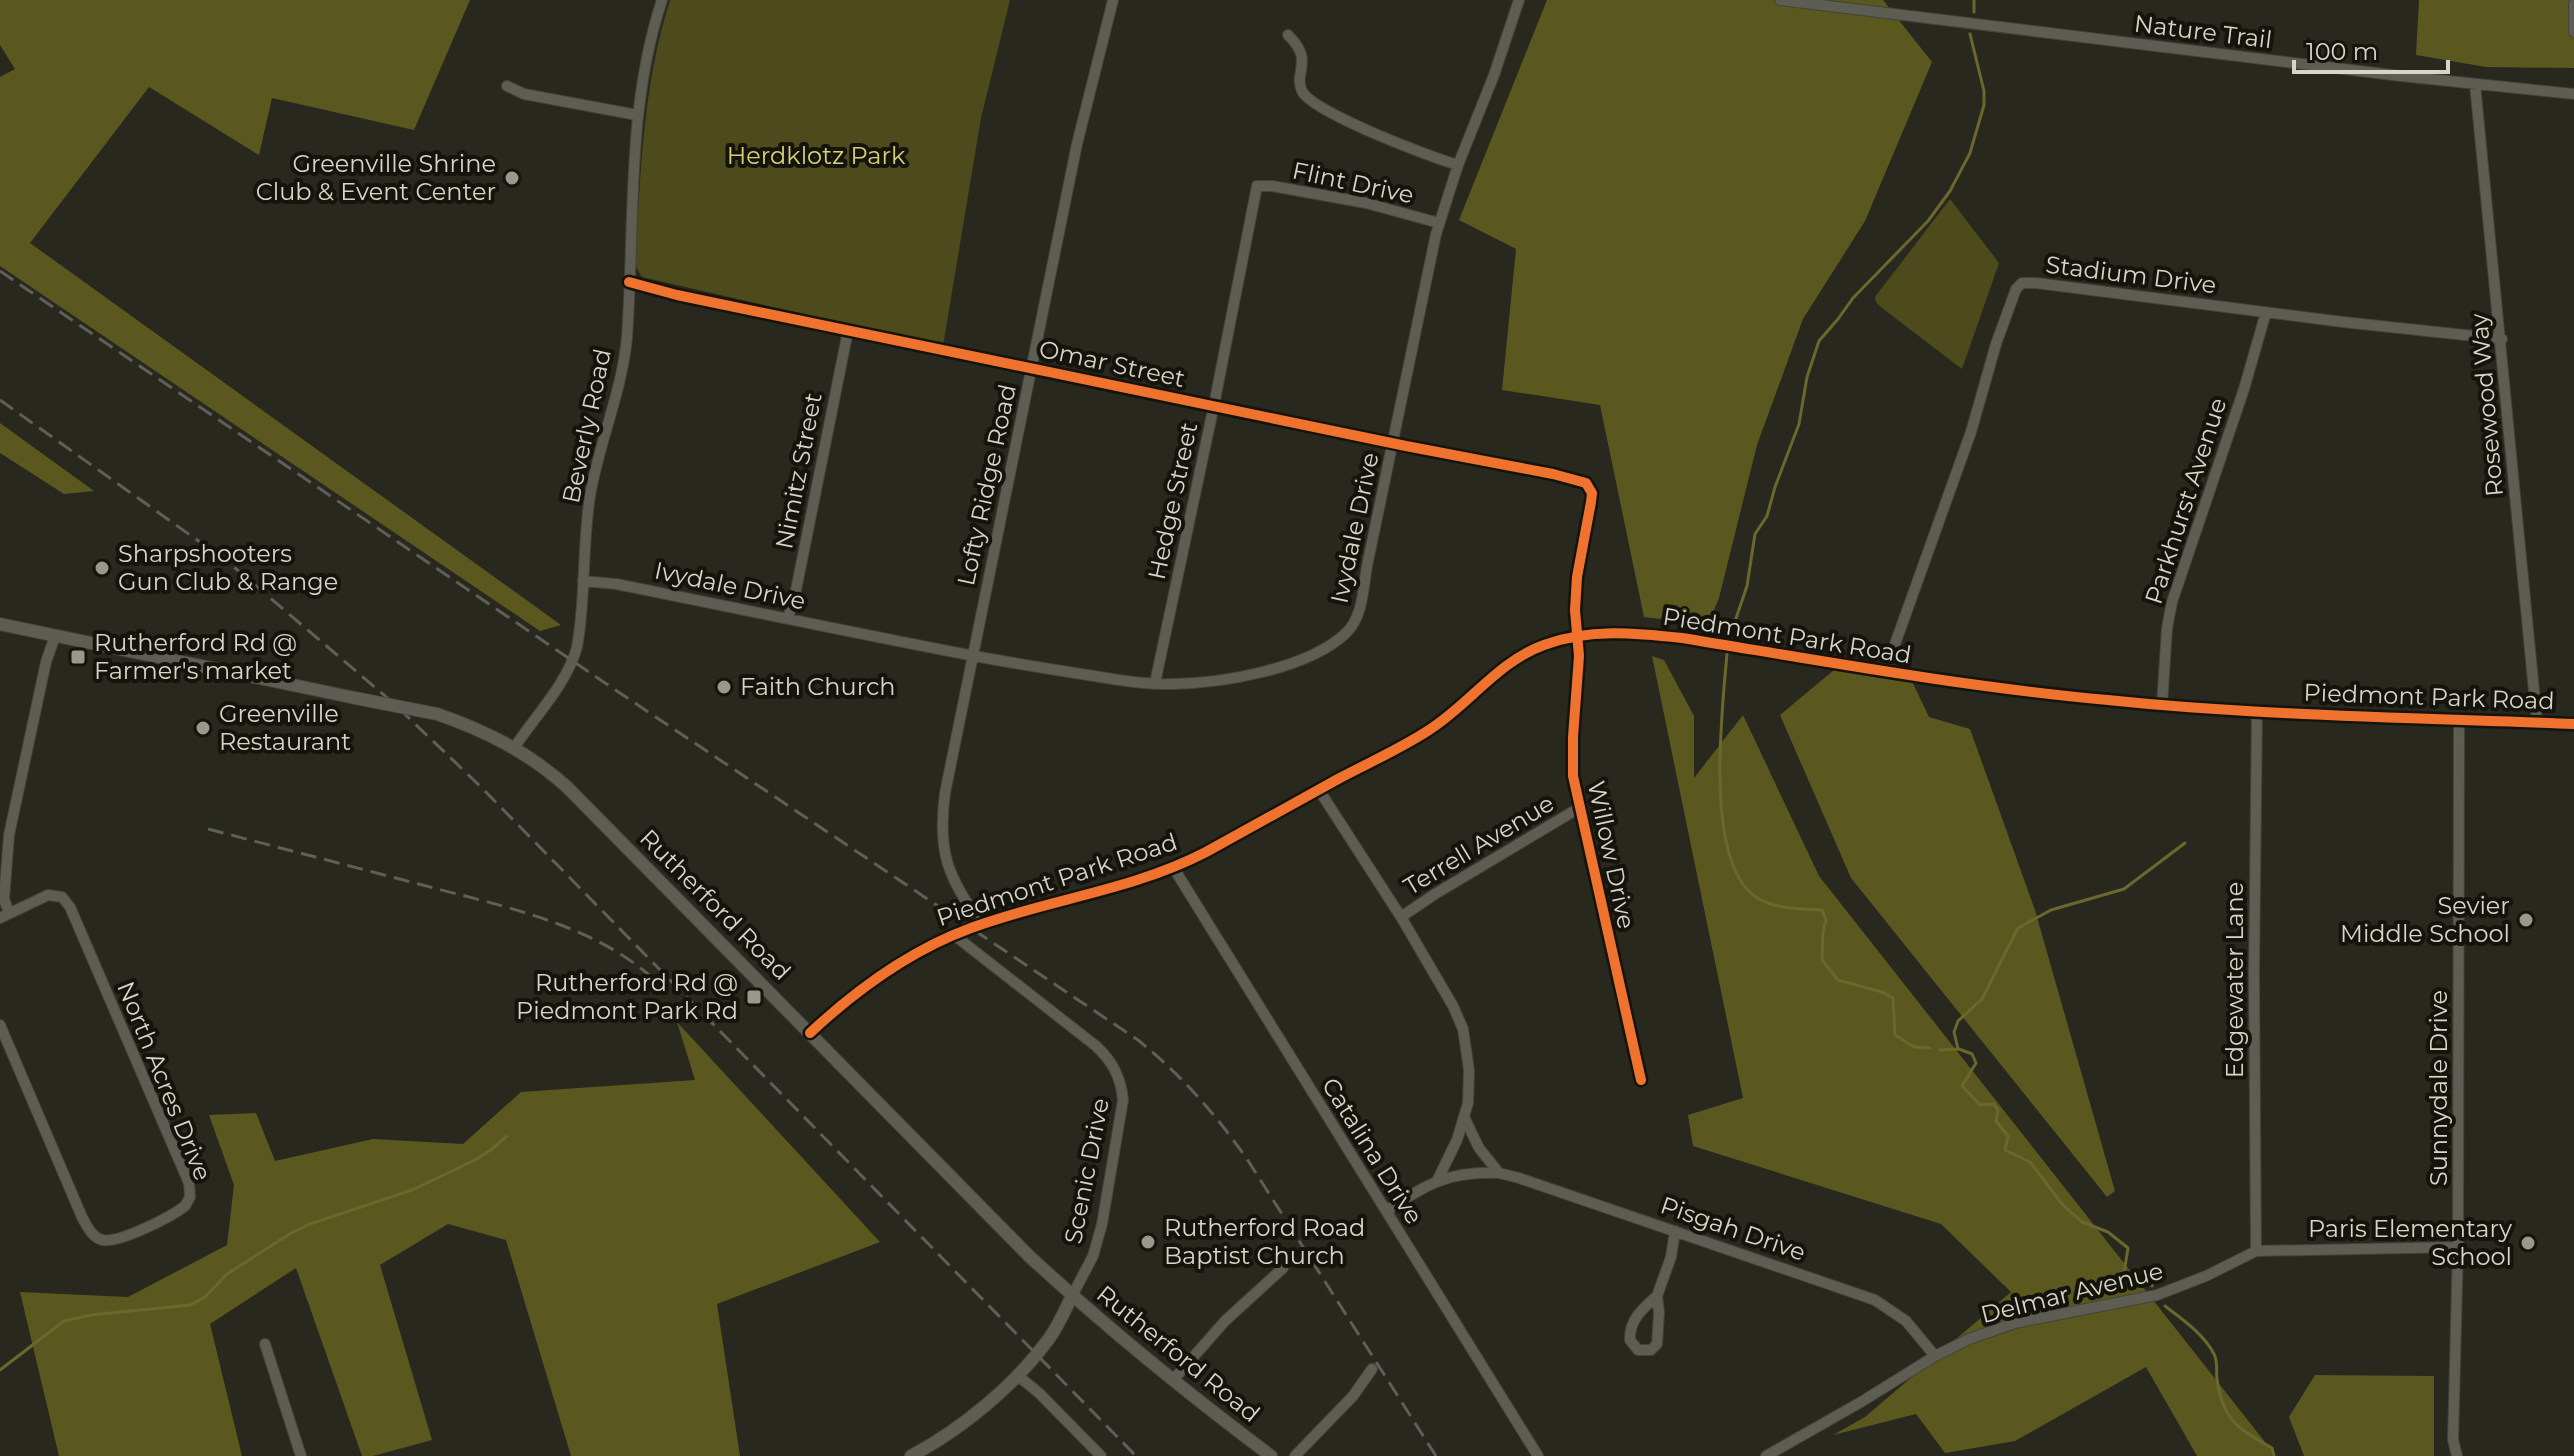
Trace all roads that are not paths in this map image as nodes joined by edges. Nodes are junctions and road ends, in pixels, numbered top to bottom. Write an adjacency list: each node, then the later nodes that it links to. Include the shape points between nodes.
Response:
1 (662, 0): 11 (street, Beverly Road)
2 (1113, 0): 19 (street, Lofty Ridge Road, via 1077,144)
3 (1519, 0): 12 (street, Ivydale Drive)
4 (1780, 0): 8 (street, Nature Trail)
5 (2574, 4): 6 (street)
6 (2574, 32)
7 (1288, 35): 12 (street, via 1303,56 1301,88 1307,97 1384,138)
8 (2475, 84): 10 (street, Nature Trail); 18 (street, Rosewood Way)
9 (507, 86): 11 (street, via 524,94)
10 (2574, 94)
11 (637, 115): 15 (street, Beverly Road)
12 (1458, 165): 14 (street, Ivydale Drive)
13 (1257, 186): 14 (street, Flint Drive, via 1366,203); 20 (street, Hedge Street)
14 (1439, 223): 21 (street, Ivydale Drive)
15 (629, 282): 17 (street, Omar Street); 23 (street, Beverly Road, via 623,367 591,494)
16 (2266, 312): 18 (street, Stadium Drive); 29 (street, Stadium Drive, via 2019,285); 31 (street, Parkhurst Avenue, via 2172,602)
17 (848, 331): 19 (street, Omar Street); 24 (street, Nimitz Street)
18 (2502, 339): 34 (street, Rosewood Way)
19 (1032, 368): 20 (street, Omar Street); 28 (street, Lofty Ridge Road)
20 (1214, 405): 21 (street, Omar Street); 30 (street, Hedge Street)
21 (1394, 443): 22 (street, Omar Street); 30 (street, Ivydale Drive, via 1361,609 1348,633 1291,665 1220,679)
22 (1586, 483): 27 (street, Willow Drive, via 1592,493 1577,577)
23 (583, 581): 24 (street, Ivydale Drive); 36 (street, Beverly Road, via 574,661)
24 (788, 618): 28 (street, Ivydale Drive)
25 (0, 624): 26 (street, Rutherford Road)
26 (55, 636): 36 (street, Rutherford Road, bridge, via 437,714); 40 (street, North Acres Drive, via 9,835)
27 (1576, 636): 29 (street, Piedmont Park Road, via 1640,633); 37 (street, Piedmont Park Road, via 1517,658 1431,729); 38 (street, Willow Drive, via 1573,776)
28 (973, 655): 30 (street, Ivydale Drive); 42 (street, Lofty Ridge Road, via 942,831 952,878)
29 (1885, 672): 31 (street, Piedmont Park Road)
30 (1155, 683)
31 (2162, 705): 32 (street, Piedmont Park Road)
32 (2257, 710): 33 (street, Piedmont Park Road); 53 (street, Edgewater Lane)
33 (2459, 719): 34 (street, Piedmont Park Road); 52 (street, Sunnydale Drive)
34 (2537, 722): 35 (street, Piedmont Park Road)
35 (2574, 724)
36 (514, 748): 45 (street, Rutherford Road, via 567,787)
37 (1319, 790): 39 (street, Piedmont Park Road); 41 (street)
38 (1579, 808): 41 (street, Terrell Avenue); 46 (street, Willow Drive)
39 (1173, 867): 42 (street, Piedmont Park Road); 50 (street, Catalina Drive)
40 (4, 916): 44 (street, North Acres Drive, via 48,895 62,897 70,907 189,1183 185,1206 118,1238 94,1235)
41 (1401, 917): 47 (street, via 1463,1029 1469,1070)
42 (982, 925): 43 (street, Piedmont Park Road)
43 (954, 935): 45 (street, Piedmont Park Road, via 894,967); 55 (street, Scenic Drive, via 1096,1046 1121,1081 1123,1100 1102,1224)
44 (0, 1025)
45 (810, 1033): 55 (street, Rutherford Road)
46 (1641, 1080)
47 (1465, 1119): 48 (street); 49 (street)
48 (1499, 1173): 49 (street, Pisgah Drive); 51 (street, Pisgah Drive)
49 (1438, 1179): 50 (street, Pisgah Drive)
50 (1386, 1211): 68 (street, Catalina Drive)
51 (1675, 1231): 56 (street); 58 (street, Pisgah Drive, via 1875,1300 1906,1321)
52 (2458, 1247): 53 (street, Delmar Avenue); 70 (street, Sunnydale Drive, via 2453,1440)
53 (2256, 1251): 58 (street, Delmar Avenue, via 2157,1295 2015,1323)
54 (1283, 1268): 61 (street, via 1225,1321)
55 (1072, 1296): 60 (street, via 1051,1337); 61 (street, Rutherford Road)
56 (1657, 1296): 56 (street, via 1657,1344 1638,1350 1630,1340 1632,1324)
57 (265, 1344): 63 (street)
58 (1935, 1356): 69 (street, Delmar Avenue)
59 (1372, 1369): 67 (street)
60 (1017, 1375): 62 (street); 65 (street)
61 (1173, 1380): 66 (street, Rutherford Road)
62 (930, 1451): 64 (street)
63 (301, 1456)
64 (911, 1456)
65 (1101, 1456)
66 (1271, 1456)
67 (1295, 1456)
68 (1538, 1456)
69 (1766, 1456)
70 (2457, 1456)

